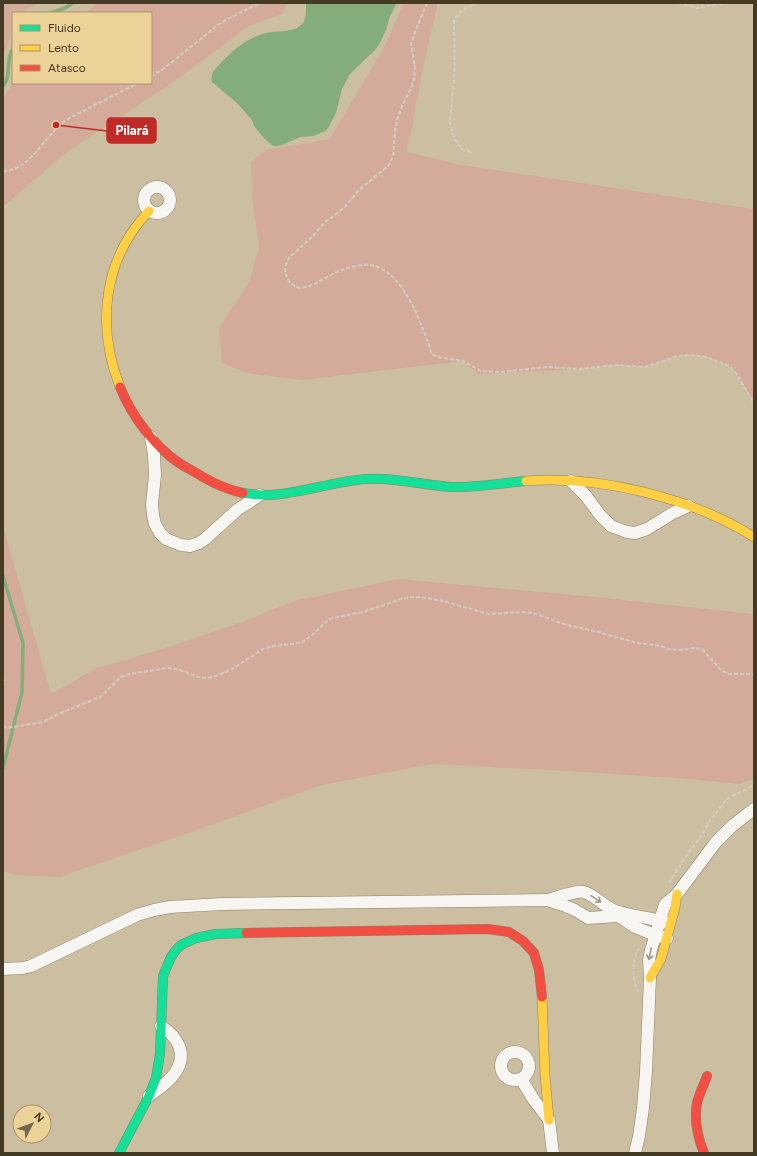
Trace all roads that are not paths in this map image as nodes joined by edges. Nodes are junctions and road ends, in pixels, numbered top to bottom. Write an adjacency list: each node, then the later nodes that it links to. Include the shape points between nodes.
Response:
1 (149, 211): 2 (street, via 138,222 114,269 109,285 106,325 112,369 121,394)
2 (151, 437): 4 (street, via 177,462 196,473 241,493); 4 (street, via 155,475 153,515 155,524 166,539 190,546 199,543 236,510)
3 (571, 481): 4 (street, via 451,487 373,479 353,480 279,495); 5 (street, via 623,488); 5 (street, via 611,526 626,532 635,533 647,529)
4 (260, 495)
5 (688, 506): 6 (street, via 738,527)
6 (754, 537)
7 (754, 809): 9 (street, via 716,842 677,894 665,904)
8 (546, 900): 9 (street, one-way to 9, via 583,891 610,909); 10 (street, via 563,905 588,918 617,916 635,927); 11 (street, via 170,907 137,916 31,966)
9 (665, 922): 10 (street)
10 (661, 936): 19 (street, via 650,950 646,1072)
11 (8, 968)
12 (161, 1026): 15 (street, via 156,1078); 15 (street, via 170,1031 176,1039 181,1050 180,1063 168,1081); 16 (street, via 163,976 166,964 177,948 195,937 216,934 480,929 508,932 523,941 534,953 539,970)
13 (707, 1076): 20 (street, via 697,1102 697,1124 700,1145)
14 (520, 1079): 16 (street)
15 (149, 1096): 17 (street)
16 (549, 1120): 18 (street)
17 (119, 1153)
18 (552, 1153)
19 (635, 1153)
20 (704, 1153)

